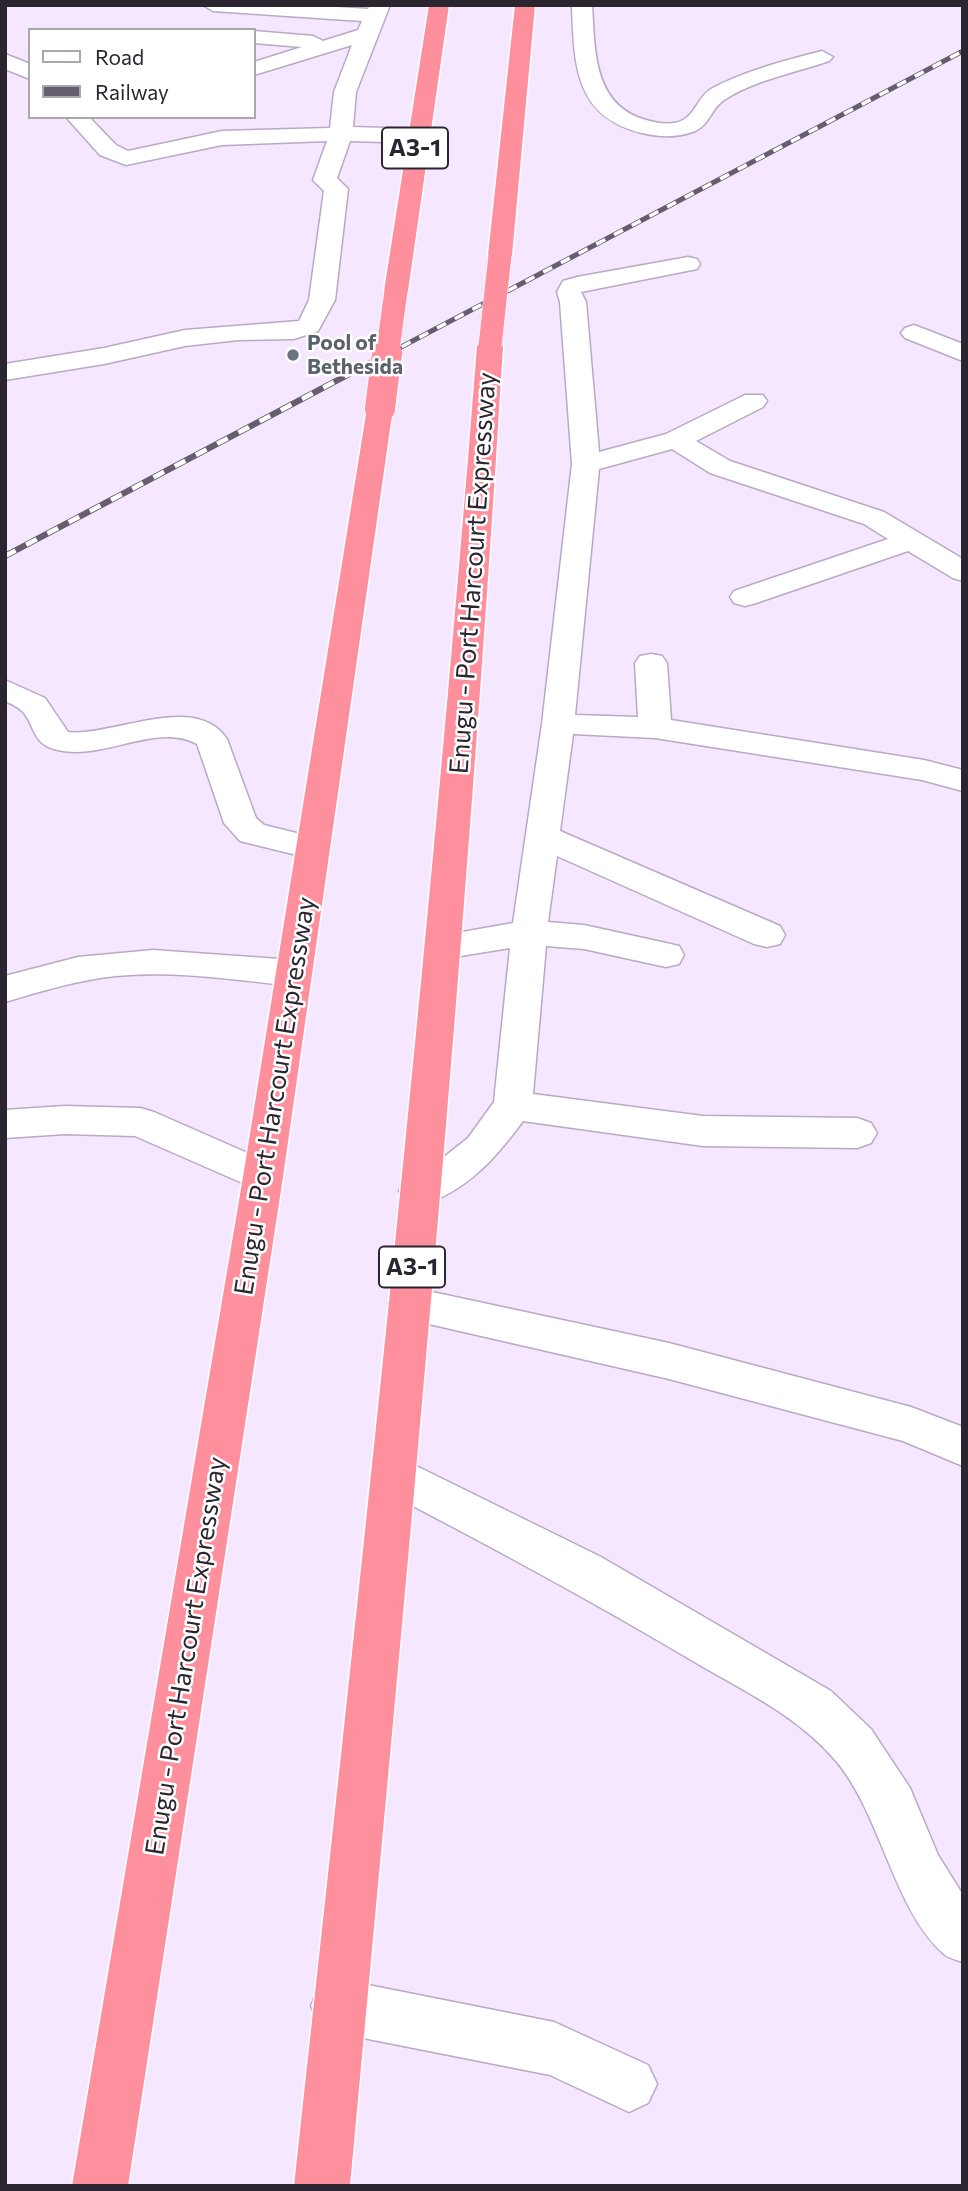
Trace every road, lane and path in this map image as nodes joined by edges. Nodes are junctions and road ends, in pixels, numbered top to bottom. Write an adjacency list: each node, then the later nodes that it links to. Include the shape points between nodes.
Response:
1 (214, 5): 5 (street)
2 (439, 5): 15 (highway, Enugu - Port Harcourt Expressway / A3-1)
3 (525, 5): 35 (highway, Enugu - Port Harcourt Expressway / A3-1, bridge, via 490,346 467,679)
4 (582, 5): 8 (street, via 593,91 603,107 619,118 656,129 688,127 715,96)
5 (374, 18): 7 (street); 14 (street, via 345,92)
6 (256, 37): 7 (street)
7 (329, 44): 10 (street)
8 (822, 57)
9 (5, 60): 11 (street)
10 (256, 68)
11 (28, 72)
12 (320, 111): 14 (street)
13 (79, 119): 14 (street, via 107,150 126,158 222,138)
14 (342, 122): 15 (street); 19 (street, via 326,180 336,189 322,300 310,326 185,338)
15 (417, 136): 32 (highway, Enugu - Port Harcourt Expressway / A3-1, bridge)
16 (688, 264): 22 (street, via 572,286)
17 (914, 333): 18 (street)
18 (963, 353)
19 (5, 372)
20 (754, 401): 21 (street)
21 (676, 440): 22 (street); 23 (street, via 720,467 874,518)
22 (586, 464): 28 (street)
23 (912, 540): 24 (street); 25 (street)
24 (963, 572)
25 (744, 597)
26 (651, 663): 29 (street)
27 (5, 689): 32 (street, via 36,706 45,729 65,742 85,743 186,725 200,730 211,739 241,822 252,833)
28 (558, 724): 29 (street); 31 (street)
29 (656, 728): 30 (street, via 924,770)
30 (963, 781)
31 (542, 836): 33 (street); 34 (street)
32 (313, 848): 37 (highway, Enugu - Port Harcourt Expressway / A3-1)
33 (529, 932): 35 (street); 36 (street, via 584,937); 39 (street)
34 (767, 935)
35 (442, 947): 43 (highway, Enugu - Port Harcourt Expressway / A3-1)
36 (666, 955)
37 (294, 973): 38 (street, via 154,962 89,968); 42 (highway, Enugu - Port Harcourt Expressway / A3-1)
38 (5, 989)
39 (513, 1105): 41 (street, via 703,1131); 43 (street, via 482,1148)
40 (5, 1124): 42 (street, via 65,1119 139,1122)
41 (857, 1133)
42 (263, 1177): 50 (highway, Enugu - Port Harcourt Expressway / A3-1)
43 (419, 1191): 44 (highway, Enugu - Port Harcourt Expressway / A3-1)
44 (409, 1304): 45 (street, via 668,1361 911,1425); 46 (highway, Enugu - Port Harcourt Expressway / A3-1)
45 (963, 1447)
46 (394, 1474): 47 (street, via 584,1572 814,1707 854,1745 892,1805 919,1872); 48 (highway, Enugu - Port Harcourt Expressway / A3-1)
47 (963, 1936)
48 (338, 2006): 49 (street, via 554,2049); 51 (highway, Enugu - Port Harcourt Expressway / A3-1)
49 (629, 2084)
50 (100, 2186)
51 (322, 2186)

